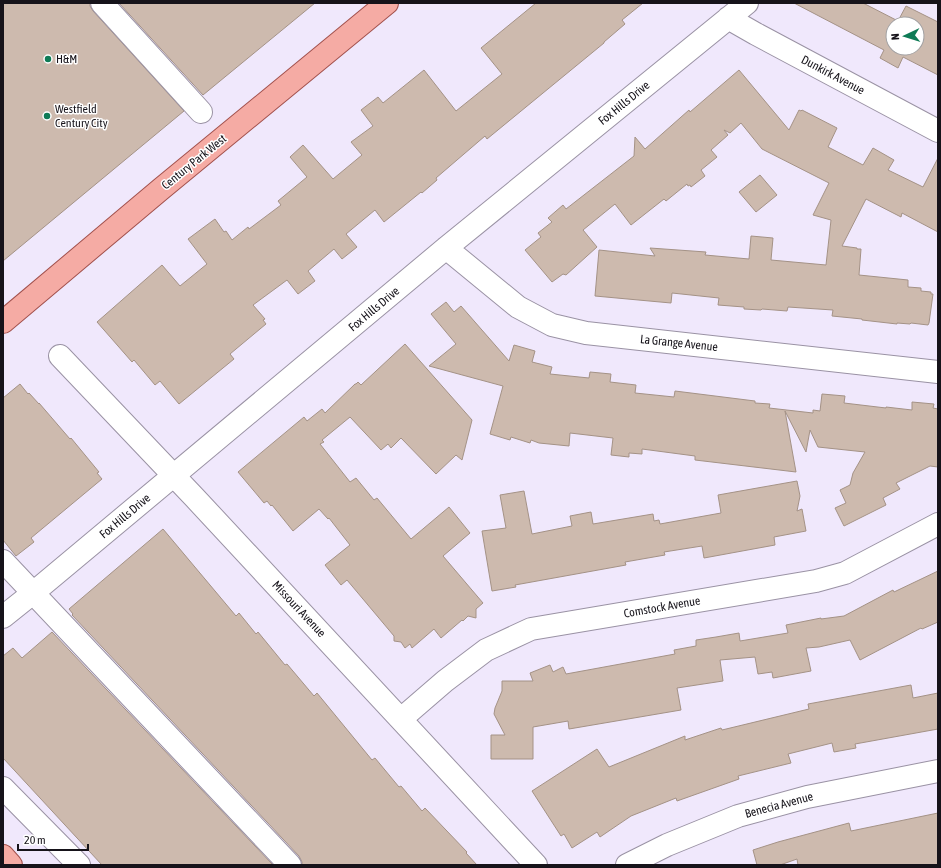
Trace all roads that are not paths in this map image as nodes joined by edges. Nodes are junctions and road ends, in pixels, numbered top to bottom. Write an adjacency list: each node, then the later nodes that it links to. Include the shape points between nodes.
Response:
1 (102, 3): 5 (street)
2 (387, 3): 8 (main road, Century Park West)
3 (747, 3): 4 (street, Fox Hills Drive)
4 (728, 18): 6 (street, Dunkirk Avenue); 7 (street, Fox Hills Drive)
5 (201, 112)
6 (938, 131)
7 (446, 248): 10 (street, La Grange Avenue, via 518,306 552,325 586,333); 11 (street, Fox Hills Drive)
8 (3, 322)
9 (60, 356): 11 (street, Missouri Avenue)
10 (938, 372)
11 (174, 476): 14 (street, Fox Hills Drive); 16 (street, Missouri Avenue)
12 (938, 524): 16 (street, Comstock Avenue, via 845,573 816,581 531,629 486,650)
13 (3, 561): 14 (street)
14 (33, 593): 15 (street, Fox Hills Drive); 22 (street)
15 (3, 617)
16 (401, 719): 23 (street, Missouri Avenue)
17 (938, 771): 24 (street, Benecia Avenue, via 807,797 738,816)
18 (3, 788): 21 (street)
19 (3, 856): 20 (main road)
20 (11, 865)
21 (79, 865)
22 (290, 865)
23 (536, 865)
24 (627, 865)

